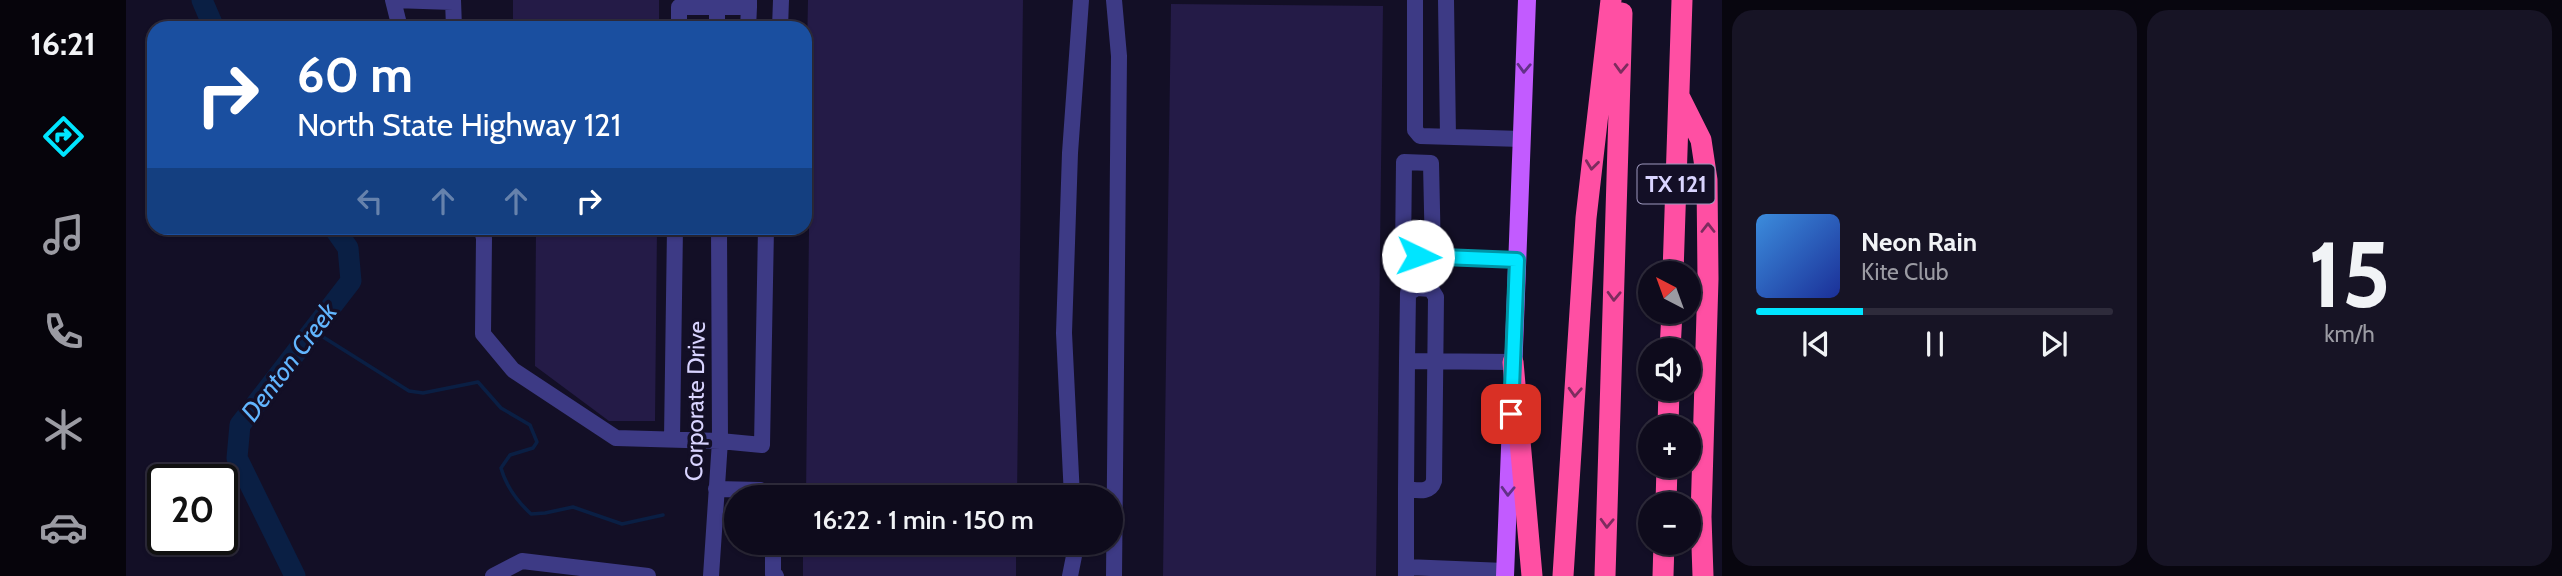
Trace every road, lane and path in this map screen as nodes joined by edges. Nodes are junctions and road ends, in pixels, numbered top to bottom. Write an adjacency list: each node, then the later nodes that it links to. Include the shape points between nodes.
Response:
1 (781, 0): 16 (street)
2 (1081, 0): 32 (street, via 1064,333)
3 (1114, 0): 46 (street, via 1119,56)
4 (1415, 0): 18 (street, via 1415,130 1420,136)
5 (1446, 0): 18 (street)
6 (1611, 0): 48 (highway, one-way to 48, via 1586,218)
7 (1623, 0): 49 (highway, TX 121, one-way to 49)
8 (453, 1): 13 (street, via 393,1); 14 (street)
9 (1527, 1): 19 (main road, one-way to 19)
10 (1681, 1): 17 (highway, TX 121)
11 (717, 4): 12 (street); 15 (street, via 679,7)
12 (749, 4)
13 (398, 21)
14 (454, 21)
15 (679, 21)
16 (780, 21)
17 (1679, 96): 26 (highway, TX 121); 51 (highway, one-way to 17, via 1707,180 1701,140)
18 (1448, 137): 19 (street)
19 (1521, 139): 25 (main road)
20 (483, 235): 30 (street, via 483,334 513,370 616,438)
21 (675, 235): 30 (street)
22 (719, 235): 31 (street, Corporate Drive)
23 (765, 235): 31 (street, via 762,445)
24 (1433, 256): 24 (street, via 1403,255 1404,162 1431,163); 25 (street)
25 (1517, 260): 29 (main road)
26 (1673, 261)
27 (1407, 361): 28 (street); 28 (street, via 1408,293 1417,288 1431,289 1436,297); 35 (street)
28 (1435, 361): 29 (street); 35 (street, via 1434,481 1428,490)
29 (1513, 362): 40 (main road, one-way to 40); 47 (highway)
30 (671, 439): 31 (street)
31 (720, 441): 33 (street, Corporate Drive)
32 (1071, 485)
33 (716, 489): 34 (street); 43 (street, Corporate Drive)
34 (724, 489)
35 (1406, 489): 39 (street)
36 (774, 555): 44 (street)
37 (1074, 555): 45 (street)
38 (1664, 555): 50 (highway)
39 (1406, 572): 40 (street)
40 (1505, 573)
41 (493, 576): 42 (street, via 522,561)
42 (648, 576)
43 (711, 576)
44 (776, 576)
45 (1070, 576)
46 (1114, 576)
47 (1532, 576)
48 (1563, 576)
49 (1605, 576)
50 (1663, 576)
51 (1703, 576)

